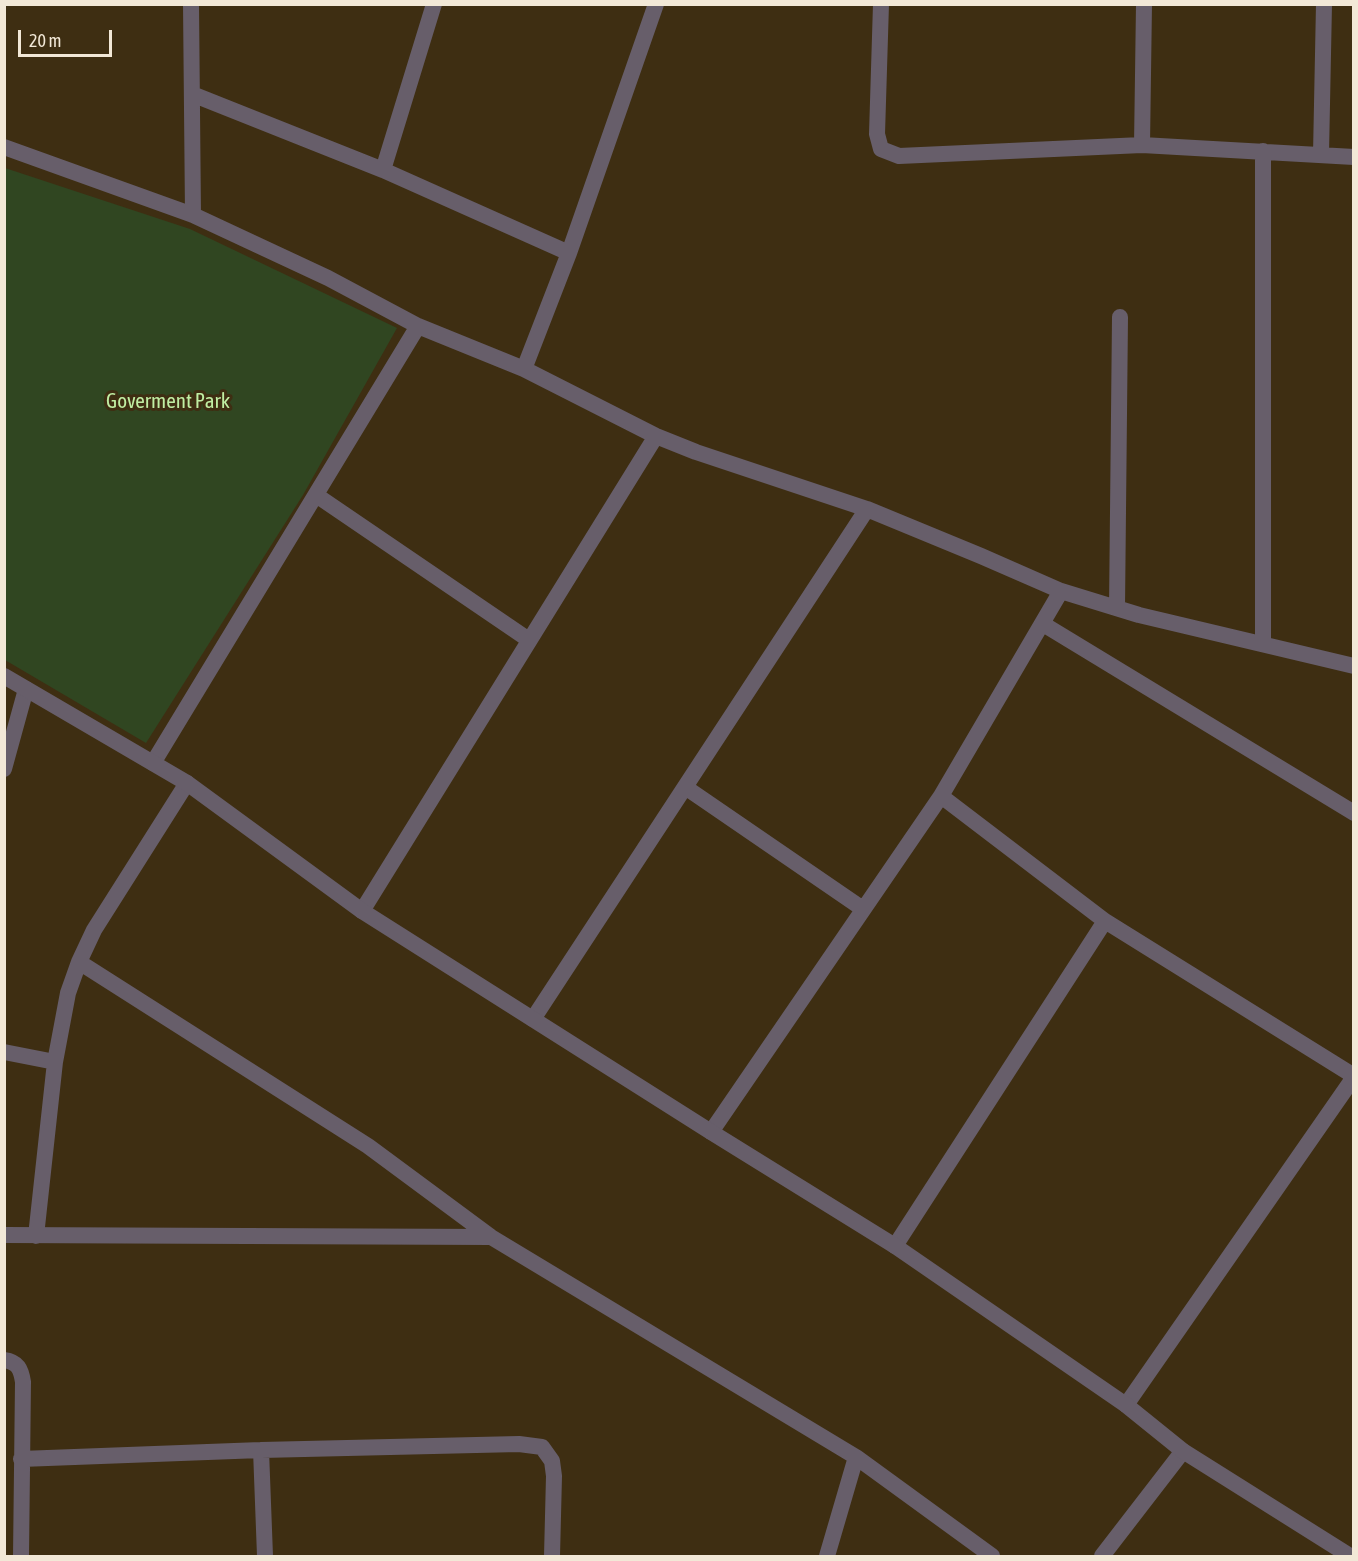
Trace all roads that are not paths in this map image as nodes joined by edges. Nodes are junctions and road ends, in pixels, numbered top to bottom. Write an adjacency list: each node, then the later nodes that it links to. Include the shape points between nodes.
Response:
1 (191, 4): 7 (street)
2 (434, 4): 13 (street)
3 (656, 4): 15 (street)
4 (881, 4): 8 (street, via 877,134 886,153 899,156)
5 (1144, 4): 8 (street)
6 (1324, 4): 11 (street)
7 (192, 94): 13 (street); 14 (street)
8 (1142, 145): 10 (street)
9 (4, 147): 14 (street)
10 (1263, 151): 11 (street); 26 (street)
11 (1321, 154): 12 (street)
12 (1353, 157)
13 (383, 170): 15 (street)
14 (193, 215): 17 (street, via 328,278)
15 (569, 253): 18 (street)
16 (1120, 317): 23 (street)
17 (418, 326): 18 (street); 20 (street)
18 (524, 369): 19 (street)
19 (656, 436): 21 (street); 25 (street)
20 (316, 495): 25 (street); 30 (street)
21 (867, 509): 22 (street); 33 (street)
22 (1061, 591): 23 (street); 24 (street)
23 (1117, 608): 26 (street)
24 (1043, 624): 34 (street); 35 (street)
25 (529, 640): 37 (street)
26 (1263, 644): 27 (street)
27 (1353, 666)
28 (4, 676): 29 (street)
29 (26, 689): 30 (street); 31 (street)
30 (153, 763): 32 (street)
31 (4, 769)
32 (187, 783): 37 (street); 39 (street, via 113,897)
33 (685, 787): 36 (street); 40 (street)
34 (940, 796): 36 (street); 38 (street)
35 (1353, 813)
36 (863, 909): 44 (street)
37 (362, 911): 40 (street)
38 (1105, 921): 43 (street); 48 (street)
39 (79, 962): 42 (street, via 68,993); 47 (street, via 368,1146)
40 (533, 1019): 44 (street)
41 (4, 1052): 42 (street)
42 (55, 1062): 46 (street)
43 (1353, 1077): 50 (street)
44 (711, 1132): 48 (street)
45 (4, 1235): 46 (street)
46 (36, 1236): 47 (street)
47 (491, 1237): 53 (street)
48 (895, 1246): 50 (street)
49 (4, 1360): 54 (street, via 16,1363 22,1374)
50 (1126, 1405): 52 (street)
51 (261, 1450): 54 (street); 56 (street); 57 (street, via 519,1444 542,1447 552,1461 554,1476)
52 (1183, 1451): 60 (street); 61 (street)
53 (856, 1457): 58 (street); 59 (street)
54 (21, 1459): 55 (street)
55 (21, 1557)
56 (265, 1557)
57 (552, 1557)
58 (826, 1557)
59 (992, 1557)
60 (1102, 1557)
61 (1350, 1557)

